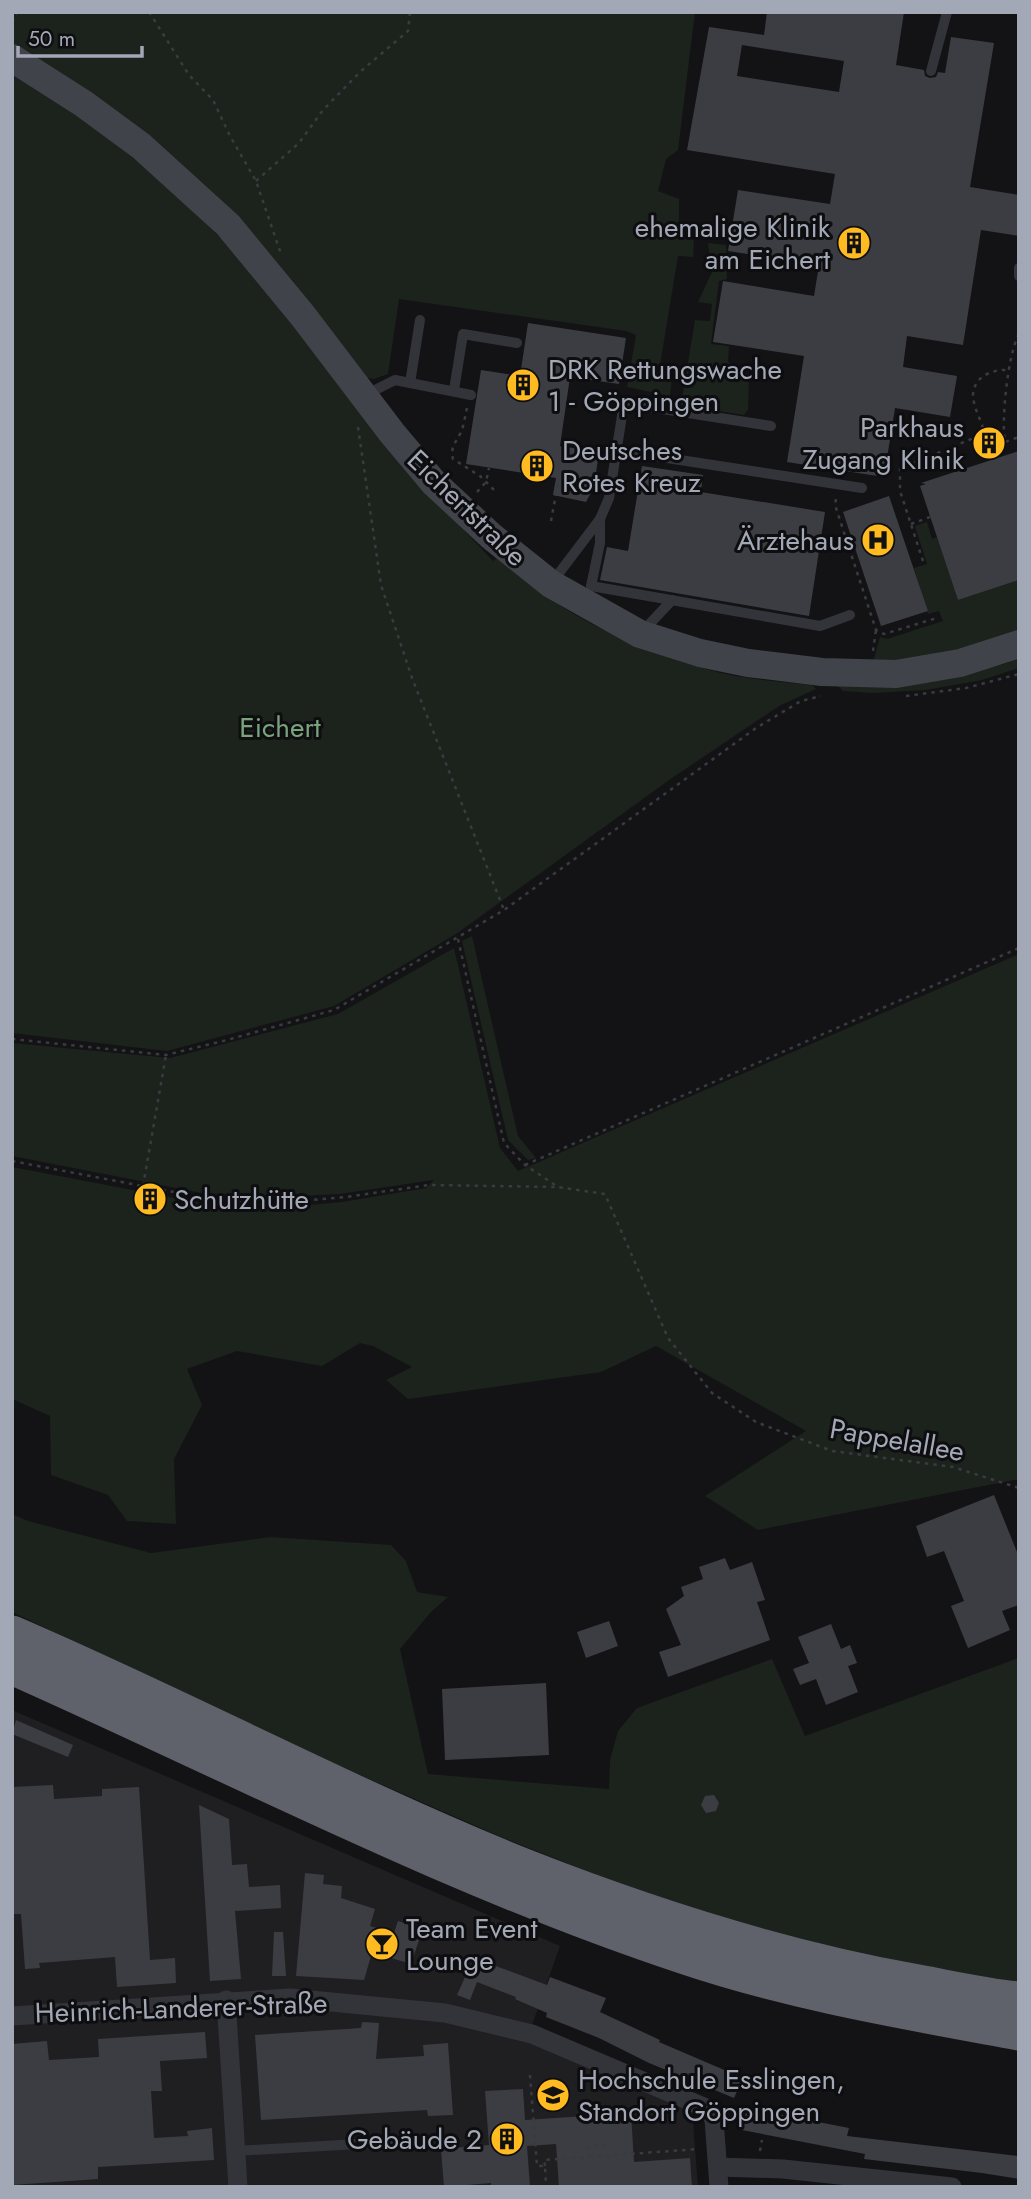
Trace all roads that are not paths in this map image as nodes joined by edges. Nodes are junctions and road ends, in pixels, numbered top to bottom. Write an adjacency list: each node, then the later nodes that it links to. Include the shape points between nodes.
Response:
1 (947, 12): 3 (lane)
2 (12, 58): 10 (street, Eichertstraße, via 141,146 228,225)
3 (931, 71)
4 (1019, 268): 5 (lane)
5 (1019, 276)
6 (420, 320): 8 (lane)
7 (517, 343): 9 (lane, via 463,334)
8 (410, 383): 9 (lane); 10 (lane, via 395,380)
9 (454, 390): 11 (lane)
10 (364, 395): 16 (street, Eichertstraße, via 434,483)
11 (471, 395)
12 (771, 426): 13 (lane, via 624,403)
13 (615, 450): 14 (lane); 15 (lane, via 609,498)
14 (862, 488)
15 (600, 519): 16 (lane); 17 (lane, via 591,586)
16 (551, 584): 19 (street, Eichertstraße)
17 (672, 600): 18 (lane, via 820,626); 19 (lane)
18 (850, 615)
19 (640, 634): 20 (street, Eichertstraße, via 748,663 867,674 928,670)
20 (1019, 644)
21 (12, 1634): 24 (highway, via 524,1867 690,1927 773,1951 862,1973)
22 (12, 1666): 26 (highway, via 365,1830 528,1900 683,1956 768,1980)
23 (226, 2000): 25 (street, Heinrich-Landerer-Straße); 28 (street); 29 (street, Heinrich-Landerer-Straße, via 290,1997 356,2002 445,2013 532,2034 706,2108 714,2119)
24 (1019, 2000)
25 (12, 2016)
26 (1019, 2032)
27 (427, 2140): 28 (lane)
28 (235, 2151): 30 (street)
29 (718, 2177): 31 (street, Heinrich-Landerer-Straße, via 783,2169)
30 (238, 2187)
31 (952, 2187)

